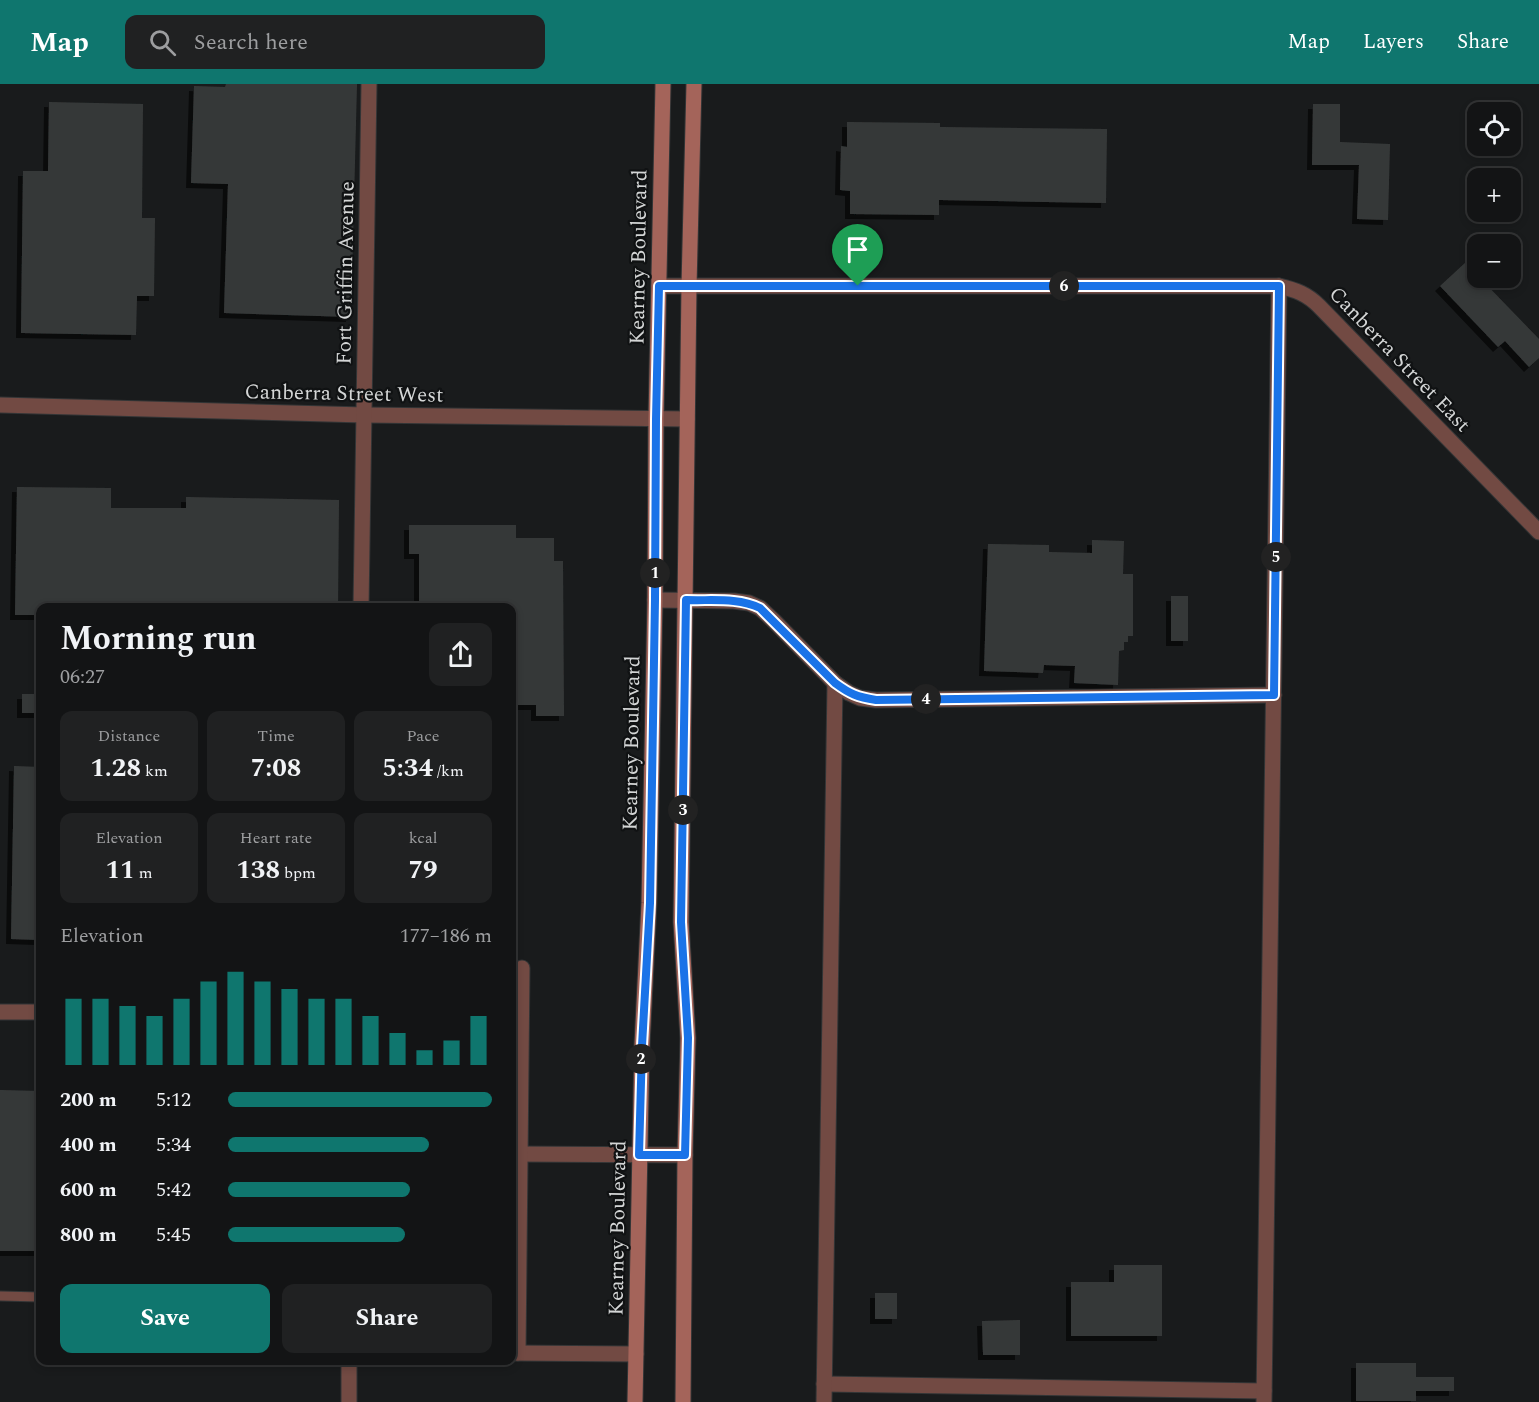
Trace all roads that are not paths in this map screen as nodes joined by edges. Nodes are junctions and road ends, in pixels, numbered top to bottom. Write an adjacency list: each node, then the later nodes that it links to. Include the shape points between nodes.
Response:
1 (369, 84): 8 (street, Fort Griffin Avenue)
2 (663, 84): 4 (street, Kearney Boulevard)
3 (694, 84): 5 (street)
4 (659, 286): 5 (street, Canberra Street East); 9 (street, Kearney Boulevard)
5 (689, 286): 6 (street, Canberra Street East); 10 (street)
6 (1279, 286): 11 (street, Canberra Street East, via 1310,297); 16 (street)
7 (0, 405): 8 (street, Canberra Street West)
8 (364, 415): 9 (street, Canberra Street West); 14 (street, Fort Griffin Avenue)
9 (656, 419): 10 (street, Canberra Street West); 12 (street, Kearney Boulevard)
10 (687, 419): 13 (street)
11 (1539, 532)
12 (655, 600): 13 (street); 21 (street, Kearney Boulevard, via 650,903)
13 (686, 600): 15 (street, via 734,601 760,608); 22 (street, via 681,922 688,1038)
14 (361, 603)
15 (835, 683): 16 (street, via 860,698 876,700); 28 (street)
16 (1274, 695): 29 (street)
17 (522, 968): 20 (street)
18 (0, 1011): 19 (street)
19 (36, 1012)
20 (516, 1154): 21 (street)
21 (639, 1155): 22 (street); 26 (street, Kearney Boulevard)
22 (685, 1155): 32 (street)
23 (0, 1296): 24 (lane)
24 (36, 1297)
25 (516, 1353): 26 (street)
26 (636, 1354): 31 (street, Kearney Boulevard)
27 (349, 1365): 30 (street)
28 (824, 1384): 29 (street); 33 (street)
29 (1264, 1396)
30 (349, 1402)
31 (635, 1402)
32 (683, 1402)
33 (824, 1402)

